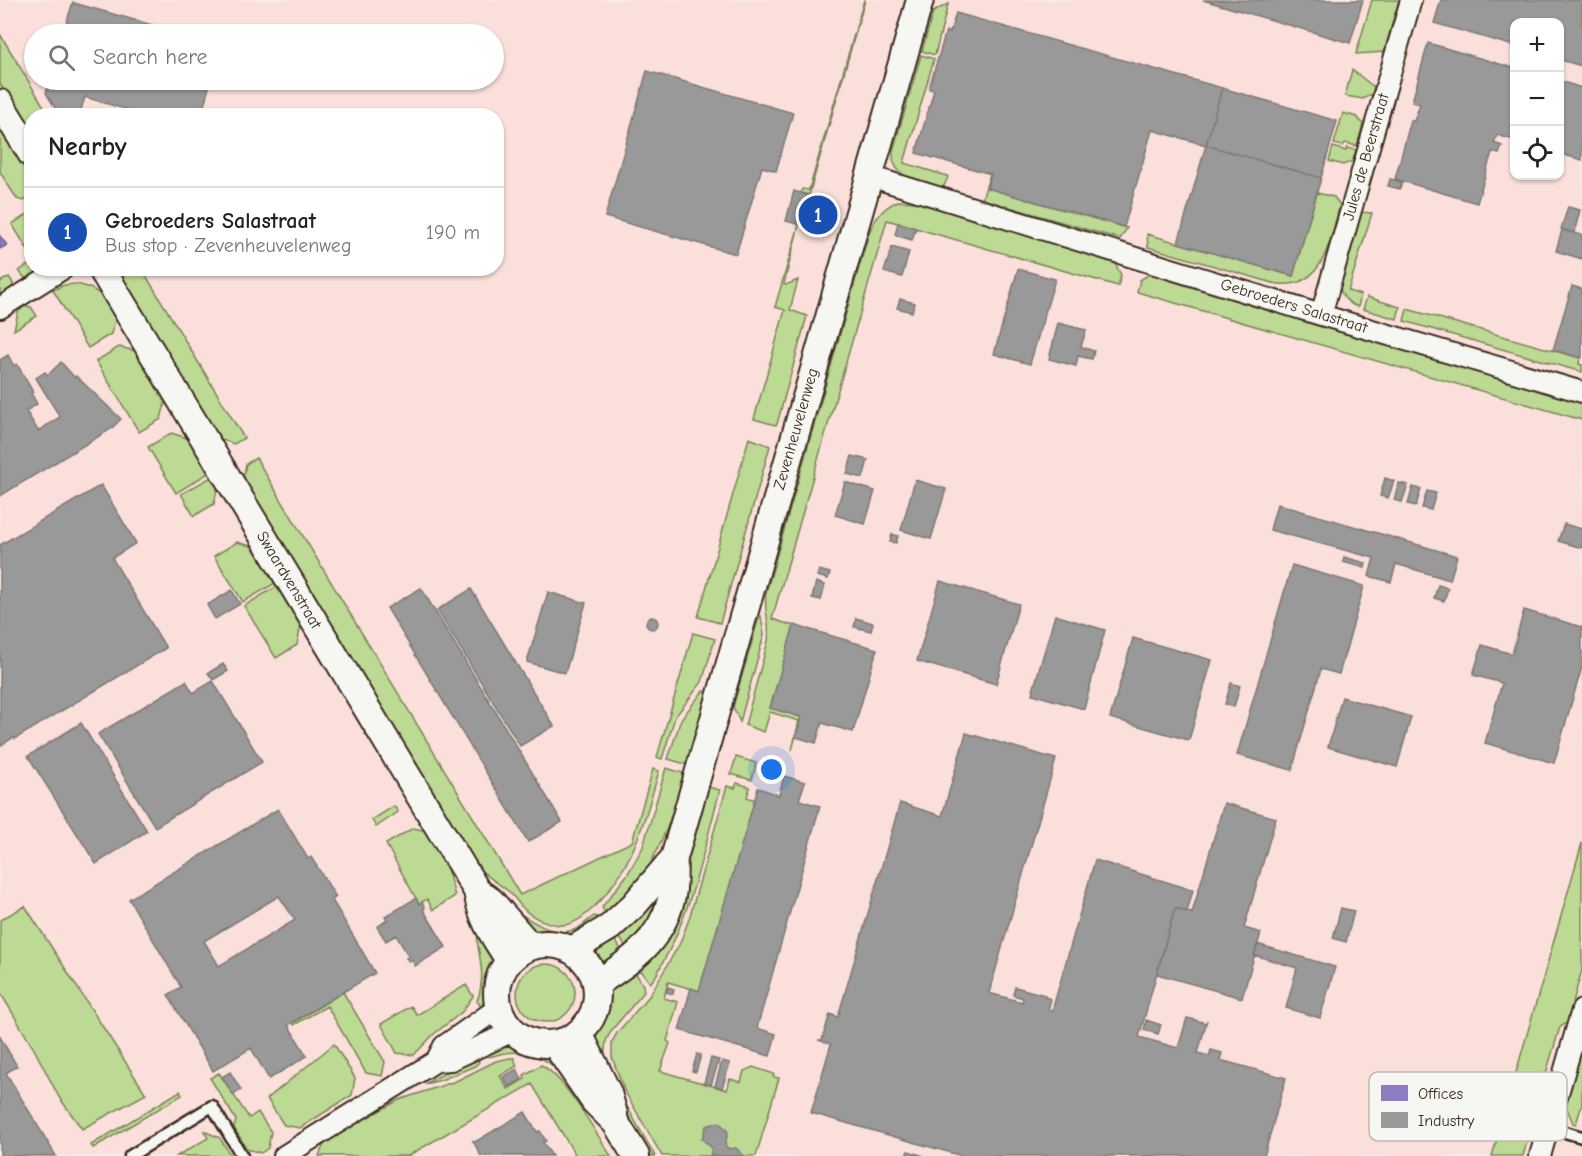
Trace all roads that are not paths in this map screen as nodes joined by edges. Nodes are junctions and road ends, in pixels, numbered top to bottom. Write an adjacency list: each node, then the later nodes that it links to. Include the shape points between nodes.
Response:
1 (920, 0): 5 (street, Zevenheuvelenweg)
2 (1411, 0): 9 (street, Jules de Beerstraat)
3 (0, 103): 4 (street)
4 (24, 142)
5 (869, 176): 9 (street, Gebroeders Salastraat); 11 (street, Zevenheuvelenweg)
6 (51, 276): 8 (street)
7 (106, 276): 12 (street, Swaardvenstraat)
8 (0, 308)
9 (1321, 315): 10 (street, Gebroeders Salastraat)
10 (1582, 392)
11 (674, 858): 14 (street, Zevenheuvelenweg, via 610,927); 16 (street, Zevenheuvelenweg, via 672,899 661,926 632,961)
12 (477, 891): 13 (street, Swaardvenstraat, via 491,901); 15 (street, Swaardvenstraat, via 480,911)
13 (530, 946): 14 (street, via 559,945); 15 (street)
14 (572, 951): 16 (street, via 588,965)
15 (509, 960): 17 (street, via 496,991)
16 (596, 984): 20 (street, via 594,1011)
17 (498, 1008): 19 (street); 22 (street, via 444,1046)
18 (1582, 1010): 23 (street)
19 (513, 1031): 21 (street, via 533,1042); 22 (street, via 451,1060)
20 (579, 1033): 21 (street); 24 (street, via 608,1093)
21 (555, 1044): 24 (street, via 594,1101)
22 (436, 1061): 28 (street)
23 (1564, 1072)
24 (616, 1123): 31 (street)
25 (1567, 1133): 26 (lane)
26 (1582, 1137)
27 (1544, 1141): 32 (street)
28 (292, 1154)
29 (130, 1156): 30 (lane, via 212,1106)
30 (242, 1156)
31 (636, 1156)
32 (1540, 1156)

